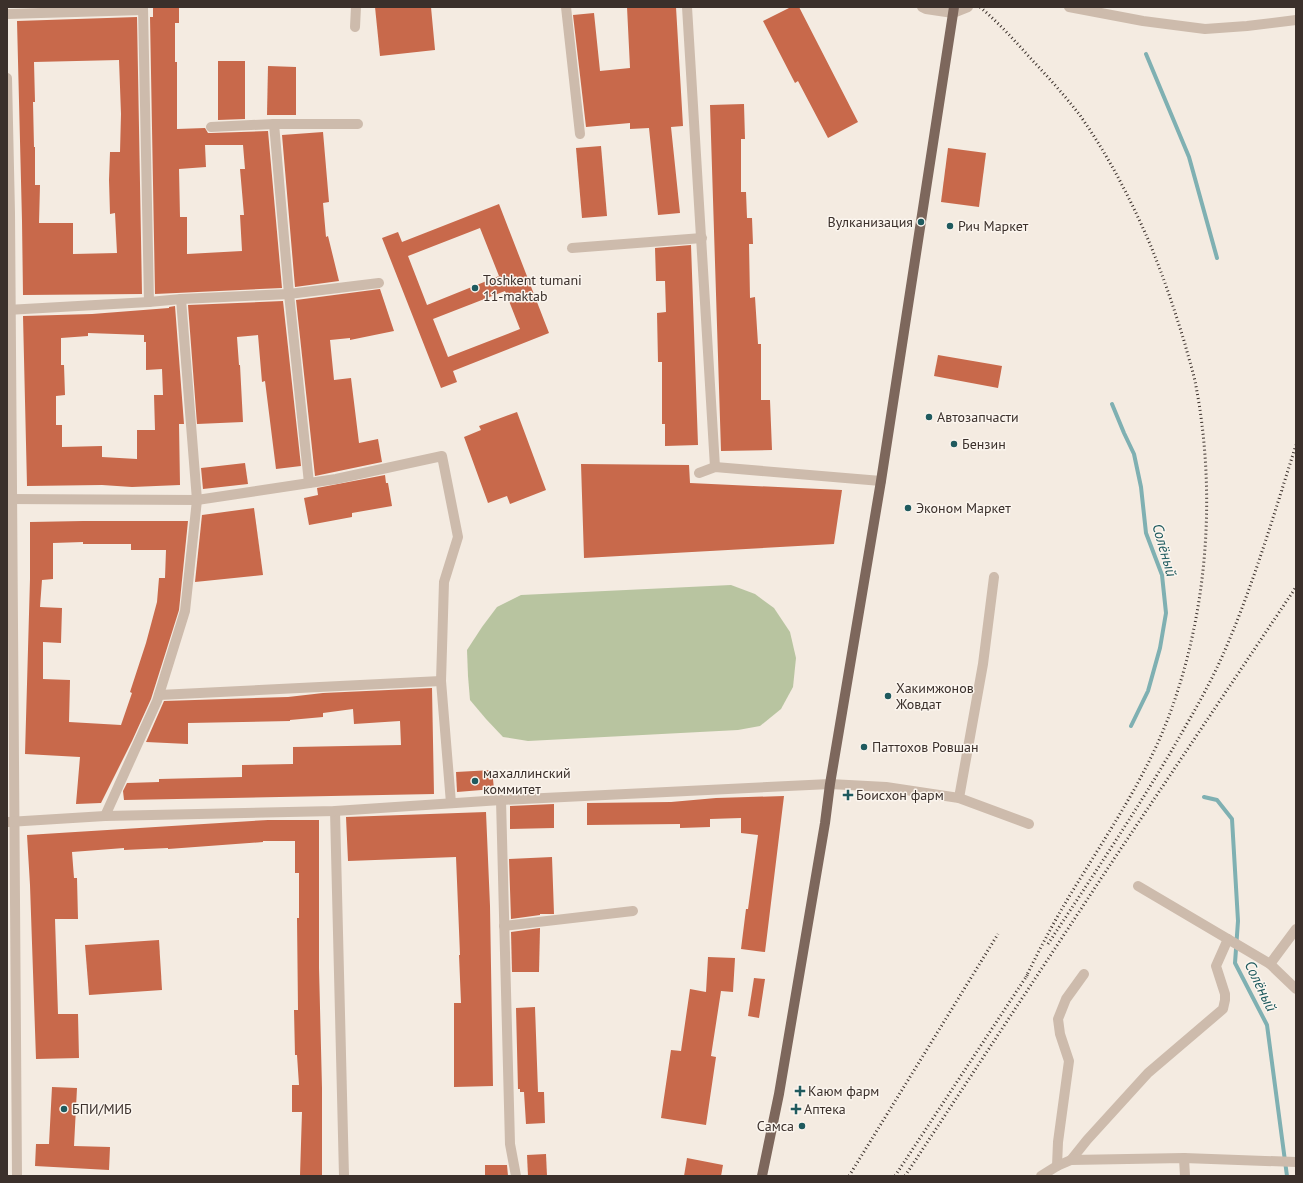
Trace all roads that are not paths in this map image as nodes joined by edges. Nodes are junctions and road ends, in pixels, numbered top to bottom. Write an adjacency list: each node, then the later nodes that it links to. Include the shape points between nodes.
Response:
1 (356, 7): 11 (street)
2 (566, 7): 17 (street)
3 (688, 7): 19 (street)
4 (922, 7): 8 (street)
5 (968, 7): 8 (street)
6 (1069, 7): 10 (street, via 1143,21 1205,29)
7 (143, 9): 9 (street); 24 (street)
8 (953, 10): 28 (main road)
9 (7, 14)
10 (1296, 20)
11 (355, 27)
12 (7, 78): 13 (street)
13 (7, 114): 18 (street)
14 (274, 124): 15 (street); 16 (street); 22 (street)
15 (358, 124)
16 (211, 127)
17 (580, 134)
18 (8, 213): 25 (street)
19 (702, 238): 20 (street); 26 (street)
20 (572, 248)
21 (379, 283): 22 (street)
22 (289, 294): 23 (street); 29 (street)
23 (181, 299): 24 (street); 31 (street)
24 (149, 302): 25 (street)
25 (9, 310): 30 (street)
26 (715, 467): 27 (street); 28 (street)
27 (699, 473)
28 (881, 481): 35 (main road)
29 (309, 483): 31 (street); 33 (street, via 442,456 458,537 444,582)
30 (10, 500): 31 (street); 41 (street)
31 (197, 500): 34 (street, via 185,611)
32 (994, 577): 36 (street, via 983,664)
33 (441, 681): 34 (street); 38 (street)
34 (159, 695): 40 (street)
35 (830, 784): 36 (street, via 886,786); 37 (street); 58 (main road, via 779,1094)
36 (959, 798): 42 (street)
37 (501, 800): 38 (street); 45 (street)
38 (451, 803): 39 (street)
39 (335, 811): 40 (street); 56 (street)
40 (105, 816): 41 (street)
41 (10, 821): 55 (street)
42 (1030, 824)
43 (1138, 886): 47 (street)
44 (634, 911): 45 (street)
45 (504, 926): 57 (street, via 510,1144)
46 (1296, 929): 48 (street)
47 (1230, 940): 48 (street); 52 (street, via 1216,966 1225,994 1223,1009 1148,1072)
48 (1270, 964): 50 (street)
49 (1084, 974): 54 (street, via 1066,999 1058,1019 1069,1061)
50 (1296, 989)
51 (1184, 1158): 52 (street); 53 (street); 60 (street)
52 (1071, 1160): 54 (street)
53 (1296, 1162)
54 (1057, 1166): 59 (street)
55 (17, 1176)
56 (344, 1176)
57 (516, 1176)
58 (762, 1176)
59 (1041, 1176)
60 (1185, 1176)

